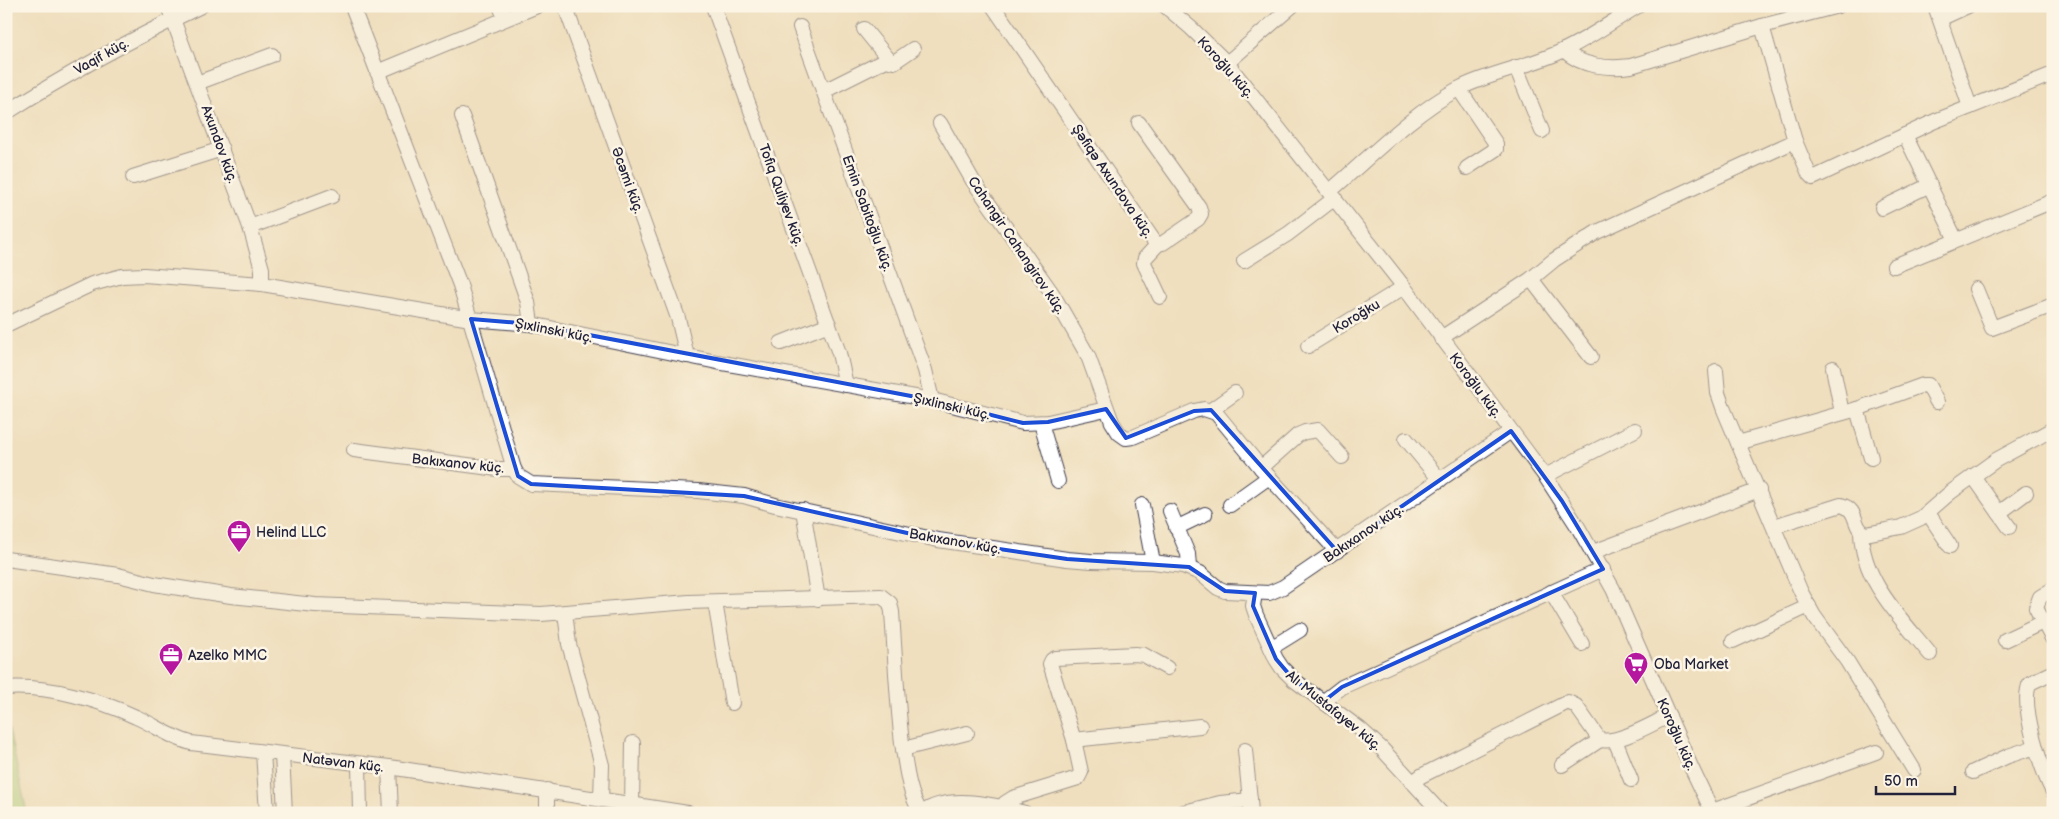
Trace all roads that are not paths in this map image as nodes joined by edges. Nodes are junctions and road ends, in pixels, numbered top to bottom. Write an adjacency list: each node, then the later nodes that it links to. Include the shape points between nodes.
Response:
1 (201, 6): 13 (street, Vaqif küç.)
2 (352, 6): 24 (street)
3 (537, 6): 12 (street)
4 (565, 6): 63 (street, Əcəmi küç., via 678,318)
5 (713, 6): 58 (street, Tofiq Quliyev küç.)
6 (993, 6): 47 (street, Şəfiqə Axundova küç.)
7 (1165, 6): 22 (street, Koroğlu küç.)
8 (1292, 6): 22 (street)
9 (1638, 6): 19 (street)
10 (1838, 6): 16 (street)
11 (1968, 6): 14 (street)
12 (502, 12): 24 (street)
13 (170, 13): 26 (street, Axundov küç.); 30 (street, Vaqif küç., via 148,30)
14 (1937, 13): 29 (street)
15 (800, 26): 28 (street, Emin Sabitoğlu küç.)
16 (1762, 26): 19 (street, via 1615,68 1578,61); 36 (street)
17 (864, 30): 21 (street)
18 (913, 49): 21 (street, via 894,62)
19 (1564, 50): 23 (street)
20 (272, 55): 26 (street)
21 (888, 59): 28 (street)
22 (1227, 63): 41 (street, Koroğlu küç.)
23 (1516, 67): 27 (street); 34 (street)
24 (377, 72): 56 (street)
25 (2053, 74): 29 (street)
26 (197, 83): 37 (street, Axundov küç.)
27 (1459, 89): 38 (street, via 1496,144 1496,148); 41 (street, via 1424,111)
28 (824, 91): 69 (street, Emin Sabitoğlu küç., via 925,370)
29 (1970, 107): 35 (street)
30 (6, 113)
31 (462, 116): 57 (street, via 528,302)
32 (940, 123): 72 (street, Cahangir Cahangirov küç., via 973,180 1052,293 1088,356)
33 (1139, 123): 47 (street, Şəfiqə Axundova küç., via 1200,207 1198,219)
34 (1542, 131)
35 (1906, 135): 36 (street, via 1813,178); 40 (street)
36 (1795, 141): 50 (street, via 1597,232)
37 (222, 149): 39 (street); 45 (street, Axundov küç.)
38 (1467, 168)
39 (133, 177)
40 (1930, 185): 44 (street); 46 (street)
41 (1332, 195): 48 (street, via 1288,234); 52 (street, Koroğlu küç.)
42 (332, 196): 45 (street)
43 (2053, 201): 46 (street)
44 (1882, 208)
45 (250, 227): 51 (street, Axundov küç., via 264,278)
46 (1956, 240): 49 (street)
47 (1158, 244): 54 (street, via 1144,263)
48 (1244, 261)
49 (1894, 266)
50 (1531, 279): 60 (street); 64 (street)
51 (262, 284): 56 (street, Şıxlinski küç.); 59 (street, Şıxlinski küç., via 122,276 79,289)
52 (1404, 287): 60 (street, Koroğlu küç.); 62 (street, Koroğku)
53 (1976, 289): 55 (street, via 1992,328)
54 (1160, 297)
55 (2053, 305)
56 (471, 319): 57 (street, Şıxlinski küç.); 84 (street)
57 (531, 324): 63 (street, Şıxlinski küç.)
58 (829, 324): 61 (street); 67 (street, Tofiq Quliyev küç.)
59 (6, 325)
60 (1441, 338): 78 (street, Koroğlu küç.)
61 (781, 343)
62 (1308, 346)
63 (687, 356): 67 (street, Şıxlinski küç.)
64 (1591, 357)
65 (1832, 368): 74 (street)
66 (1716, 372): 80 (street, via 1718,393)
67 (846, 385): 69 (street, Şıxlinski küç.)
68 (1235, 393): 73 (street)
69 (932, 400): 75 (street, Şıxlinski küç., via 1024,423)
70 (1936, 402): 71 (street, via 1928,386 1923,385)
71 (1857, 408): 74 (street); 83 (street)
72 (1106, 409): 73 (street, Cahangir Cahangirov küç., via 1119,433 1126,438 1194,411); 75 (street, Şıxlinski küç.)
73 (1211, 410): 85 (street, via 1222,418)
74 (1842, 413): 80 (street)
75 (1040, 423): 89 (street)
76 (2053, 429): 87 (street)
77 (1635, 430): 86 (street)
78 (1511, 431): 86 (street, Koroğlu küç.); 88 (street, Bakıxanov küç.)
79 (1406, 439): 88 (street)
80 (1738, 443): 90 (street)
81 (354, 450): 84 (street, Bakıxanov küç.)
82 (1342, 457): 85 (street, via 1318,430 1304,432)
83 (1871, 458)
84 (514, 469): 94 (street, Bakıxanov küç., via 518,476 531,484 698,491 744,496)
85 (1265, 472): 93 (street); 104 (street)
86 (1545, 476): 105 (street, Koroğlu küç.)
87 (1973, 476): 96 (street); 97 (street)
88 (1440, 480): 104 (street, Bakıxanov küç.)
89 (1058, 481)
90 (1759, 490): 99 (street); 105 (street)
91 (2026, 493): 97 (street)
92 (1142, 505): 107 (street)
93 (1230, 505)
94 (803, 510): 107 (street, Bakıxanov küç., via 938,540 1067,559); 113 (street)
95 (1170, 511): 101 (street)
96 (1928, 513): 102 (street, via 1901,527 1866,534); 103 (street)
97 (1999, 513): 100 (street)
98 (1205, 514): 101 (street)
99 (1774, 526): 102 (street, via 1841,505 1854,514); 115 (street)
100 (2009, 527)
101 (1176, 528): 108 (street, via 1188,554)
102 (1861, 532): 124 (street, via 1864,552 1875,582)
103 (1950, 546)
104 (1337, 551): 112 (street, Bakıxanov küç., via 1276,591)
105 (1593, 552): 109 (street, Koroğlu küç.)
106 (6, 559): 116 (street, via 284,603)
107 (1154, 562): 108 (street, Bakıxanov küç.)
108 (1189, 567): 112 (street, Bakıxanov küç., via 1225,591)
109 (1603, 569): 111 (street); 130 (street, Koroğlu küç.)
110 (2053, 590): 117 (street, via 2037,602 2036,608)
111 (1552, 592): 122 (street); 128 (street, via 1342,687)
112 (1255, 593): 123 (street, Alı Mustafayev küç., via 1254,606)
113 (818, 599): 114 (street); 138 (street, via 881,596 890,603)
114 (715, 602): 116 (street); 129 (street)
115 (1809, 606): 121 (street); 146 (street)
116 (565, 613): 152 (street, via 569,644 602,765)
117 (2043, 622): 119 (street); 120 (street)
118 (1300, 630): 123 (street)
119 (2005, 640)
120 (2053, 640)
121 (1733, 641)
122 (1582, 644)
123 (1271, 648): 128 (street, Alı Mustafayev küç., via 1282,668)
124 (1930, 654)
125 (1167, 668): 133 (street, via 1135,654 1052,660 1052,670)
126 (2053, 672): 137 (street, via 2034,681 2028,688)
127 (6, 688): 140 (street, Natəvan küç., via 40,689 101,703 145,721 179,740)
128 (1324, 701): 149 (street, Alı Mustafayev küç., via 1382,749)
129 (732, 703)
130 (1669, 716): 135 (street); 156 (street, Koroğlu küç.)
131 (1200, 726): 133 (street)
132 (966, 733): 138 (street)
133 (1074, 740): 154 (street, via 1081,772 1078,778 1013,798)
134 (1600, 740): 135 (street); 144 (street); 149 (street, via 1576,706 1568,702)
135 (1614, 740): 148 (street)
136 (633, 743): 153 (street)
137 (2035, 747): 147 (street); 151 (street)
138 (903, 749): 163 (street, via 913,796)
139 (1245, 750): 155 (street)
140 (263, 752): 142 (street, Natəvan küç.); 157 (street)
141 (1876, 752): 156 (street)
142 (282, 754): 143 (street, Natəvan küç.); 158 (street)
143 (359, 764): 145 (street, Natəvan küç.); 159 (street)
144 (1562, 765)
145 (389, 767): 150 (street, Natəvan küç.); 160 (street)
146 (1914, 770)
147 (1973, 772)
148 (1631, 780)
149 (1413, 782): 166 (street, Alı Mustafayev küç.)
150 (547, 790): 152 (street, Natəvan küç.); 161 (street)
151 (2053, 792)
152 (601, 800): 153 (street, Natəvan küç.)
153 (632, 805): 162 (street, Natəvan küç.)
154 (1003, 806): 163 (street, via 945,804); 164 (street)
155 (1250, 806): 165 (street, via 1220,803)
156 (1713, 812)
157 (267, 813)
158 (285, 813)
159 (360, 813)
160 (391, 813)
161 (547, 813)
162 (688, 813)
163 (922, 813)
164 (1025, 813)
165 (1180, 813)
166 (1441, 813)

